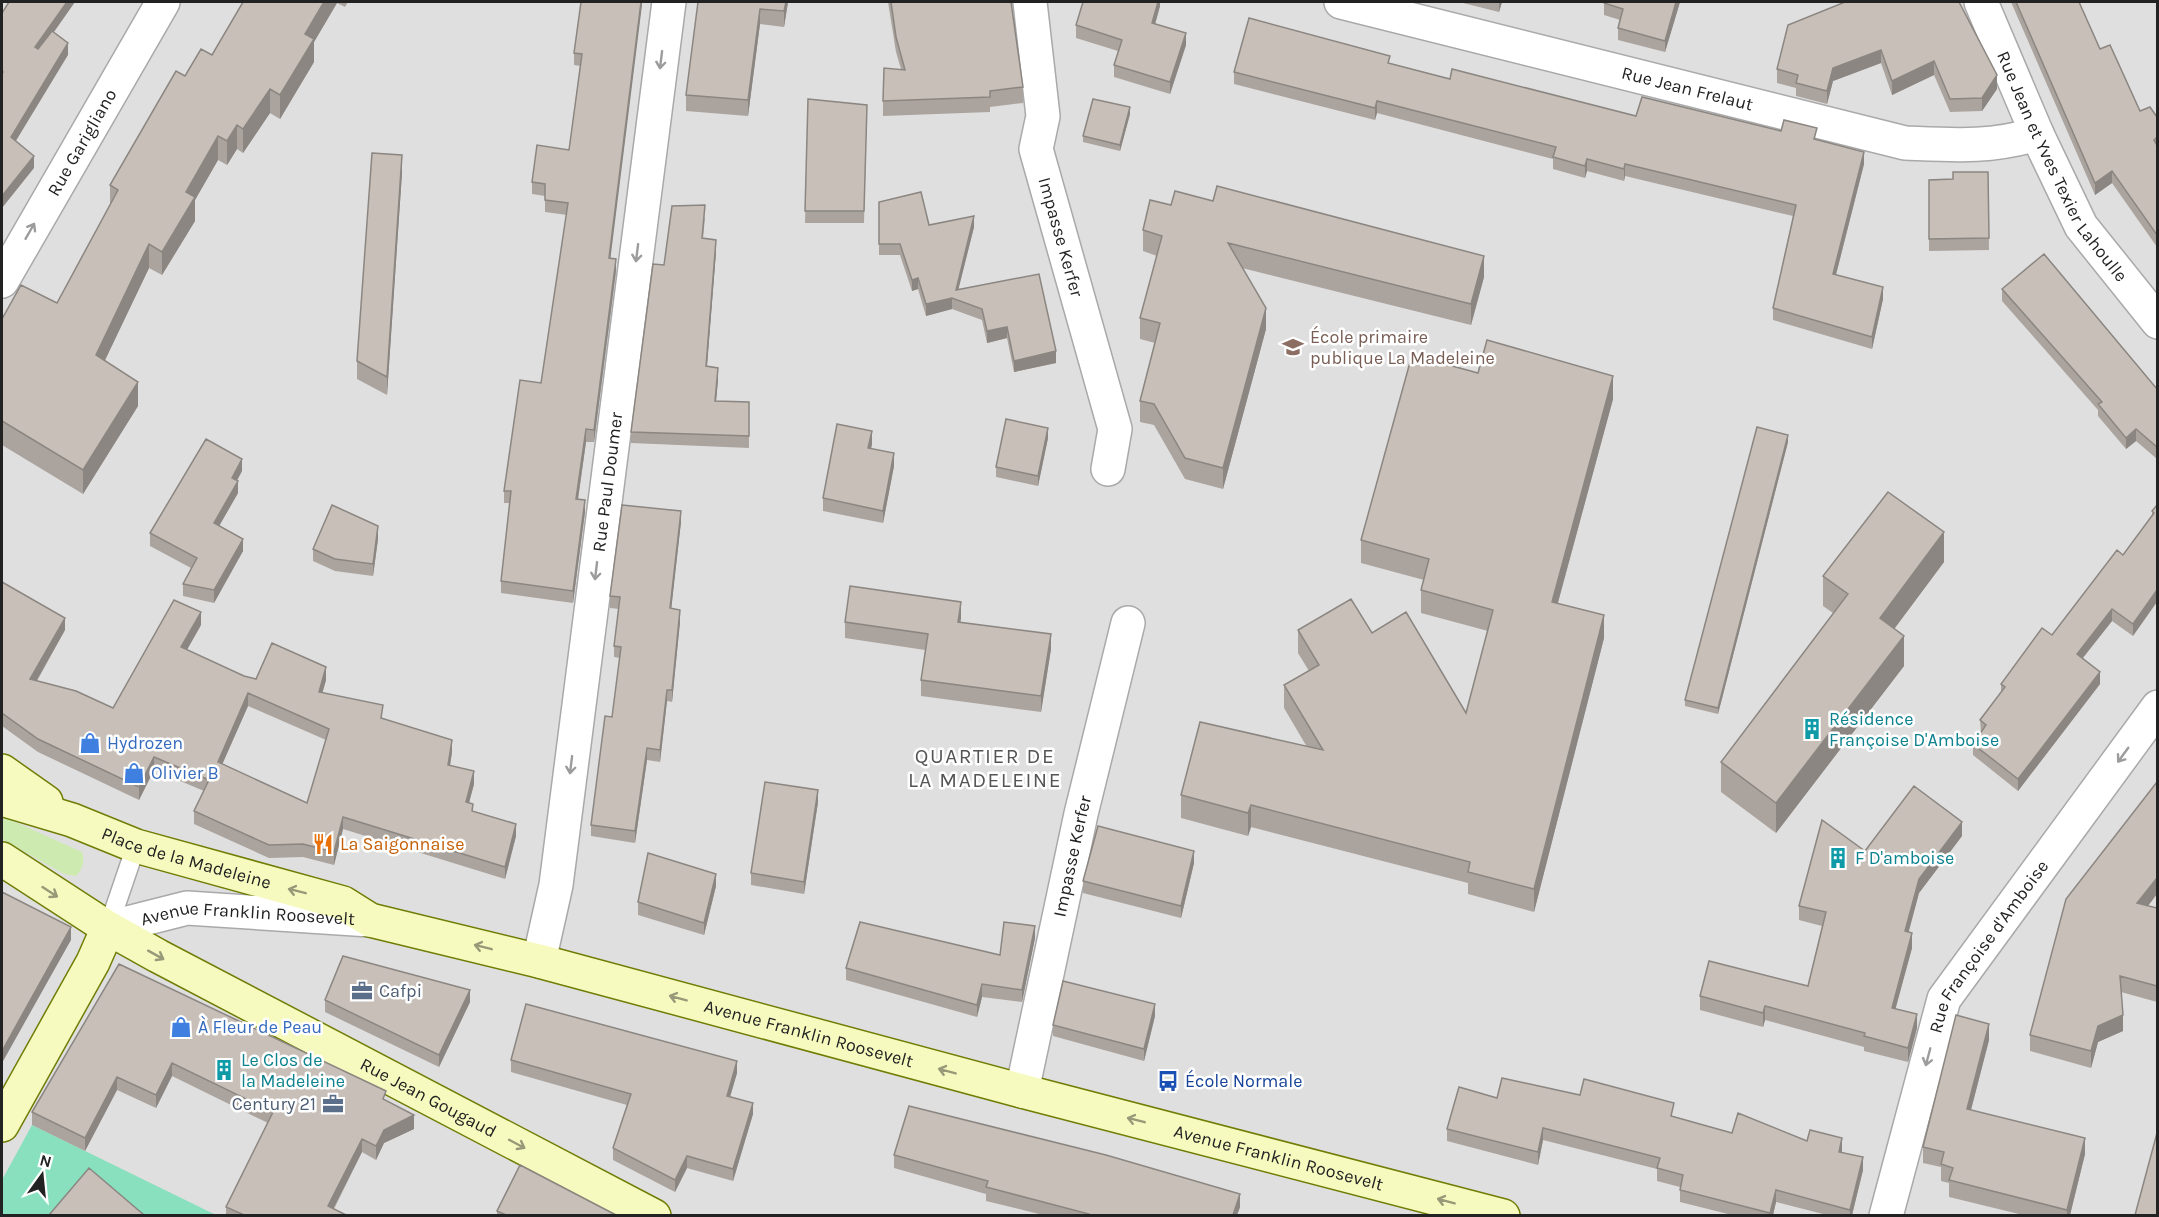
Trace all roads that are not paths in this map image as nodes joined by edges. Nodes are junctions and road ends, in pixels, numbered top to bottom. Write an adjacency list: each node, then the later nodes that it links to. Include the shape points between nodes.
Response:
1 (163, 2): 8 (street, Rue Garigliano, one-way to 1)
2 (669, 2): 20 (street, Rue Paul Doumer, one-way to 20, via 556,885)
3 (1030, 2): 10 (street, Impasse Kerfer, via 1043,116 1036,149 1115,429)
4 (1341, 2): 6 (street, Rue Jean Frelaut)
5 (1981, 2): 7 (street, Rue Jean et Yves Texier Lahoulle)
6 (1394, 9): 7 (street, Rue Jean Frelaut, via 1905,142 1974,146 2003,144)
7 (2037, 134): 9 (street, Rue Jean et Yves Texier Lahoulle, via 2081,226)
8 (2, 282)
9 (2157, 322)
10 (1108, 469)
11 (1128, 624): 21 (street, Impasse Kerfer, via 1081,814)
12 (2157, 707): 25 (street, Rue Françoise d'Amboise, one-way to 25, via 1944,999)
13 (2, 771): 15 (main road)
14 (2, 799): 15 (main road, Place de la Madeleine)
15 (72, 820): 16 (main road, Place de la Madeleine)
16 (136, 846): 18 (main road, Place de la Madeleine, one-way to 16, via 343,903); 19 (lane)
17 (2, 860): 19 (main road, one-way to 19)
18 (370, 920): 19 (street, Avenue Franklin Roosevelt, via 187,908); 20 (main road, Avenue Franklin Roosevelt, one-way to 18)
19 (108, 928): 22 (main road); 23 (main road, Rue Jean Gougaud, one-way to 23)
20 (539, 960): 21 (main road, Avenue Franklin Roosevelt, one-way to 20)
21 (1022, 1091): 24 (main road, Avenue Franklin Roosevelt, one-way to 21)
22 (2, 1125)
23 (654, 1215)
24 (1503, 1215)
25 (1886, 1215)

